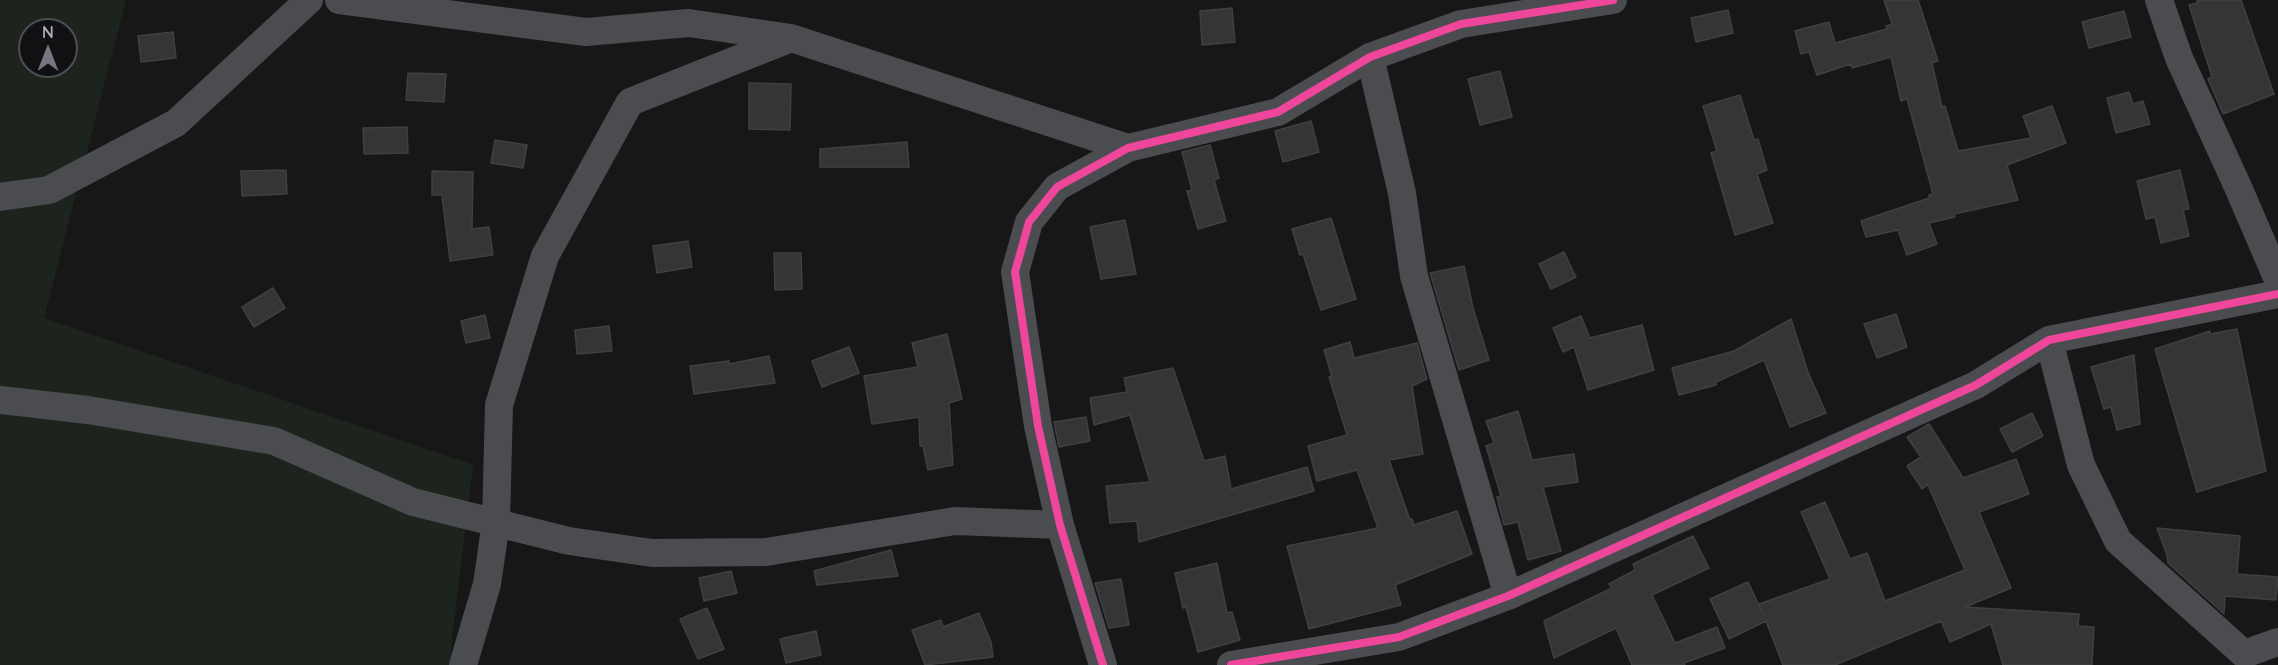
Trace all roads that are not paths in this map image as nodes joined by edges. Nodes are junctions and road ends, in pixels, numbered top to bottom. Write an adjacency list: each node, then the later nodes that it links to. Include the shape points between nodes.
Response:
1 (309, 0): 8 (street, via 176,123 49,190)
2 (339, 0): 5 (street, via 586,32 688,23)
3 (1613, 0): 6 (street, via 1461,24)
4 (2159, 0): 9 (street, via 2179,58)
5 (791, 38): 7 (street); 13 (street, via 630,102 544,256 499,405)
6 (1370, 57): 7 (street, via 1278,112); 15 (street, via 1402,194 1414,276)
7 (1128, 148): 14 (street, via 1058,187 1029,222 1015,272 1038,426)
8 (0, 197)
9 (2278, 280)
10 (2278, 294): 11 (street)
11 (2049, 340): 15 (street, via 1976,385); 16 (street, via 2081,465 2118,541 2244,654)
12 (0, 400): 13 (street, via 88,410 274,441 413,502)
13 (496, 522): 14 (street, via 569,541 652,553 766,552 955,521); 17 (street, via 487,584)
14 (1060, 525): 18 (street)
15 (1508, 596): 19 (street, via 1399,637)
16 (2278, 642)
17 (463, 665)
18 (1103, 665)
19 (1231, 665)

